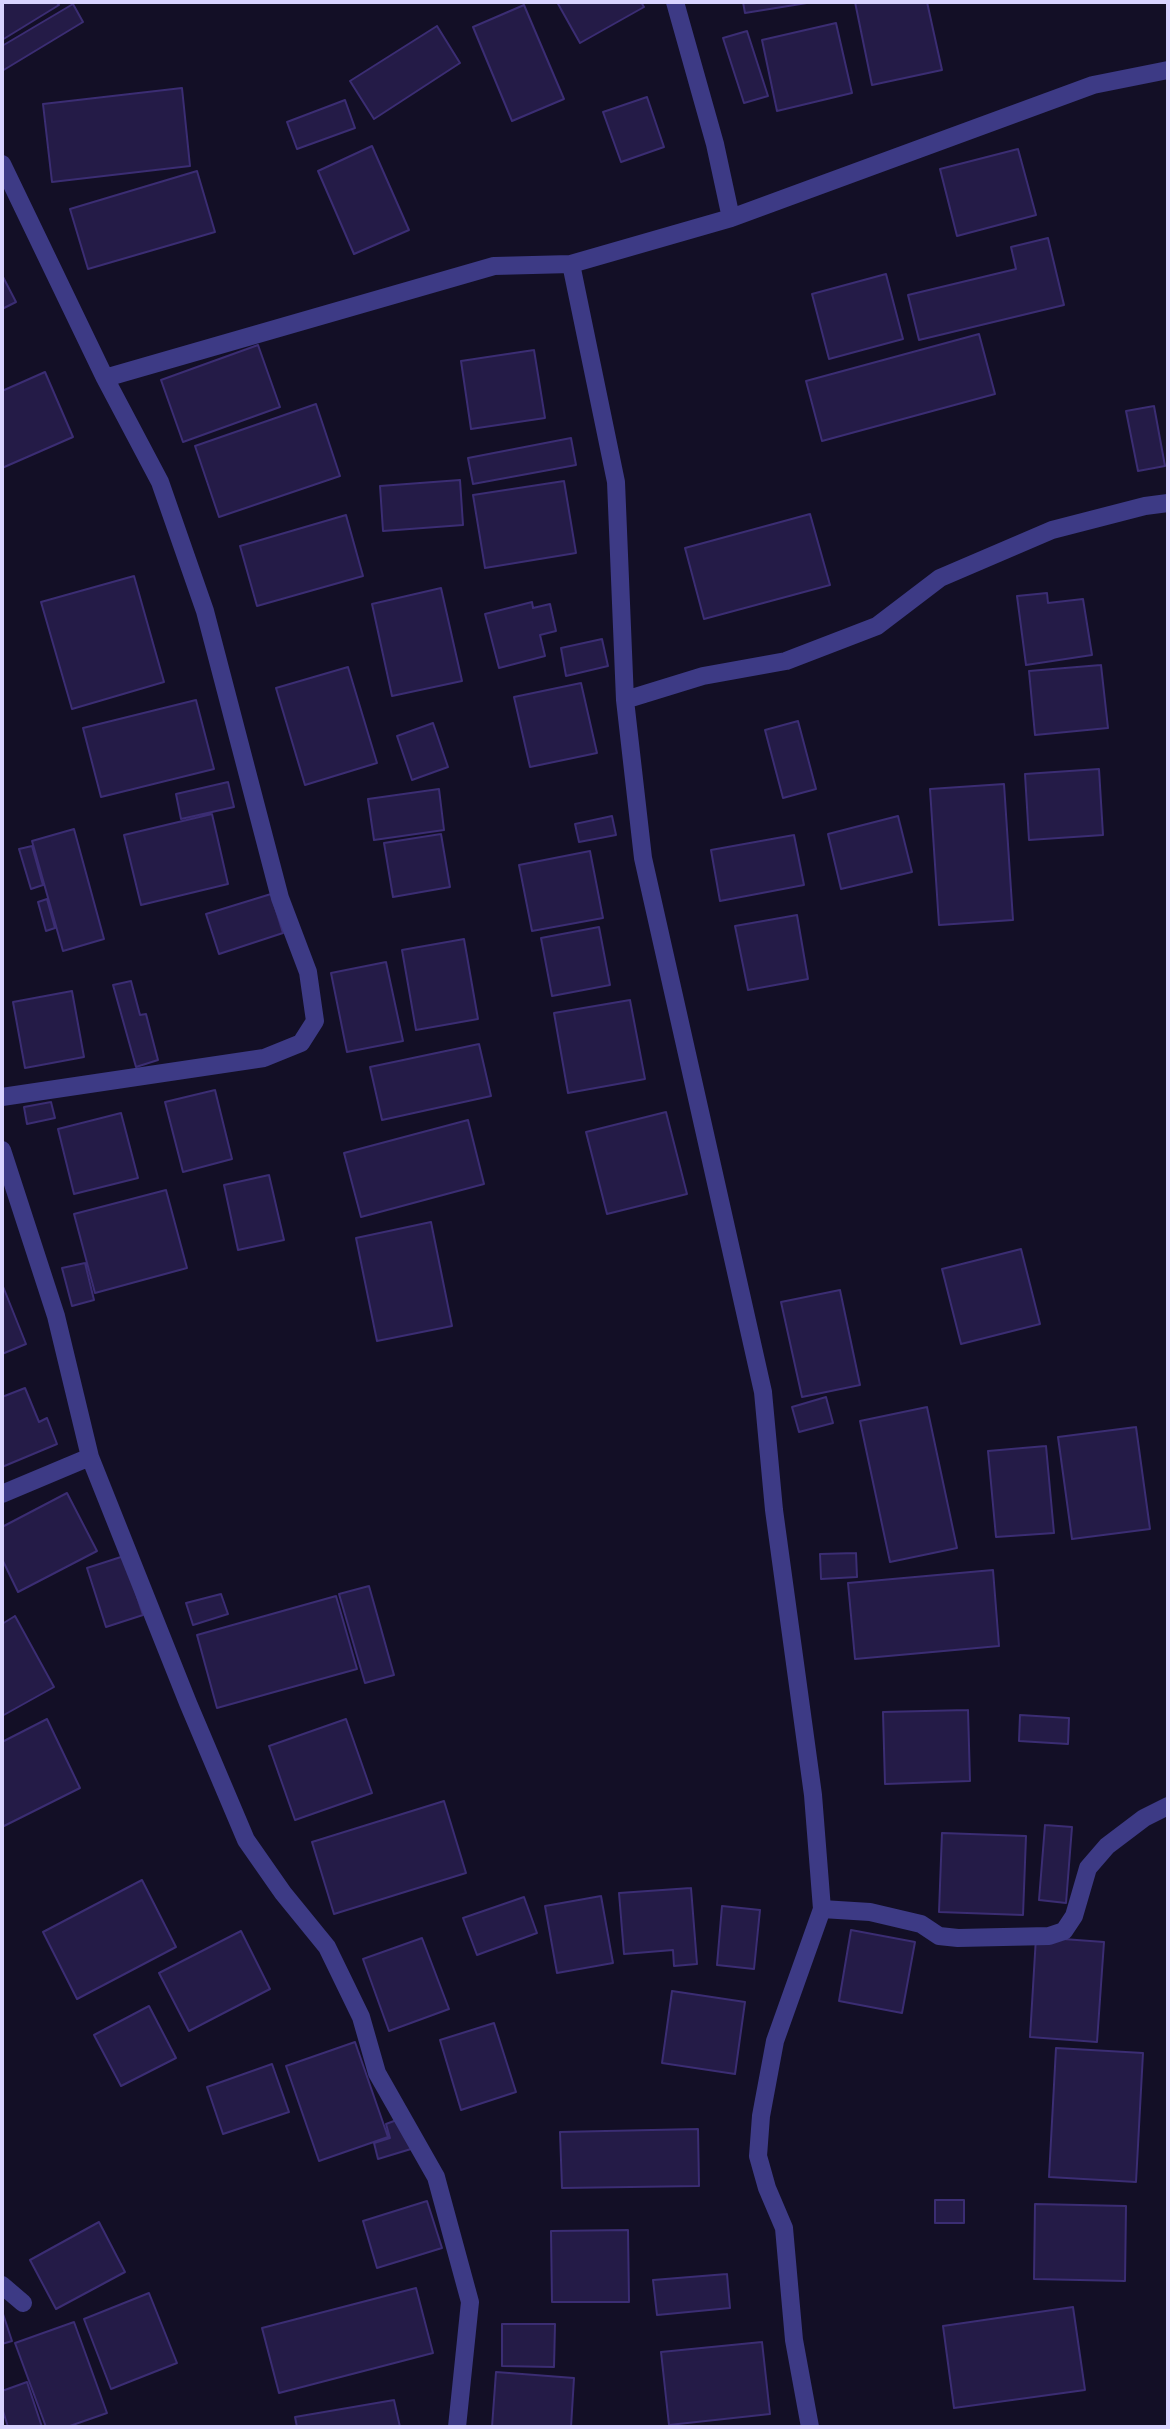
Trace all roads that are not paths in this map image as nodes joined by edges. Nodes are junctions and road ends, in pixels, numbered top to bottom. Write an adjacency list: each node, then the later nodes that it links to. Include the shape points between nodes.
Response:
1 (676, 2): 4 (street)
2 (1168, 70): 4 (street, via 1093,85)
3 (2, 164): 6 (street)
4 (731, 218): 5 (street)
5 (571, 264): 6 (street, via 494,266); 8 (street, via 616,482)
6 (105, 378): 9 (street, via 160,482 205,611 280,898 308,972 314,1021 301,1042 264,1058)
7 (1168, 503): 8 (street, via 1052,530 940,578 877,626 786,661 702,676)
8 (625, 700): 14 (street, via 643,858 763,1392)
9 (2, 1097)
10 (2, 1150): 11 (street, via 56,1316)
11 (90, 1457): 12 (street); 17 (street, via 246,1840 327,1947 361,2017 377,2073 436,2177 470,2302)
12 (2, 1494)
13 (1168, 1806): 14 (street, via 1107,1846 1088,1868 1074,1916 1064,1931 1049,1936 939,1936 920,1924 883,1915)
14 (822, 1909): 18 (street, via 775,2041 758,2156 784,2228 794,2340)
15 (2, 2285): 16 (street)
16 (23, 2303)
17 (457, 2427)
18 (810, 2427)

